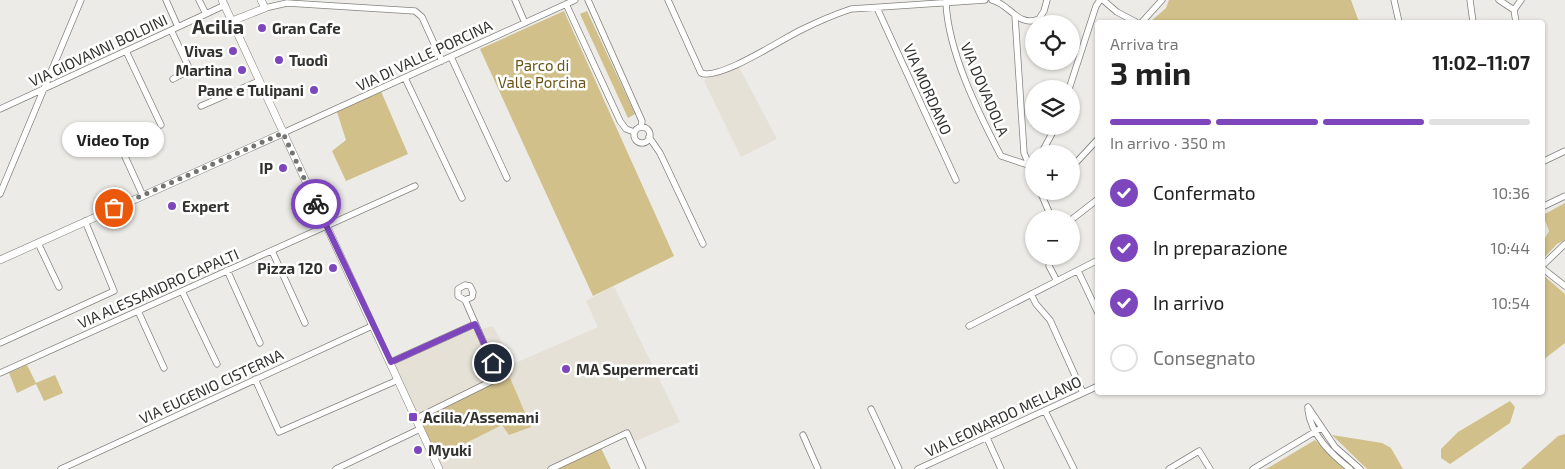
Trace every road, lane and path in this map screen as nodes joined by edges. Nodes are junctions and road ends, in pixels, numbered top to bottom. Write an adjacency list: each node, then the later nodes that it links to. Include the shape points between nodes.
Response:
1 (81, 0): 43 (street)
2 (166, 0): 34 (street)
3 (199, 0): 25 (street)
4 (261, 0): 22 (street)
5 (515, 0): 33 (street)
6 (575, 0): 21 (street, VIA DI VALLE PORCINA)
7 (588, 0): 47 (street, via 642,121)
8 (668, 0): 23 (street, via 701,73 705,75 726,69 831,16 850,10)
9 (978, 0): 10 (street); 20 (street)
10 (985, 0)
11 (992, 0): 26 (street)
12 (1047, 0): 26 (street, via 1038,18 1027,21)
13 (1101, 0): 27 (street); 41 (street, via 1096,6)
14 (1162, 0): 28 (street)
15 (1394, 0): 29 (street)
16 (1470, 0): 30 (street)
17 (1500, 0): 24 (street)
18 (1521, 0): 24 (street)
19 (223, 2): 25 (street, VIA GIOVANNI BOLDINI); 32 (street)
20 (946, 2): 23 (street); 57 (street, VIA DOVADOLA, via 946,20 952,44 991,138 1001,156)
21 (566, 4): 33 (street, VIA DI VALLE PORCINA); 48 (street, via 620,121 626,129)
22 (265, 8): 32 (street); 38 (street, via 287,3 415,11 422,18)
23 (877, 8): 59 (street, VIA MORDANO)
24 (1514, 10): 31 (street)
25 (206, 14): 34 (street, VIA GIOVANNI BOLDINI)
26 (1015, 16): 54 (street)
27 (1132, 20)
28 (1144, 20)
29 (1399, 20)
30 (1473, 20)
31 (1516, 20)
32 (232, 22): 42 (street)
33 (525, 23): 37 (street, VIA DI VALLE PORCINA)
34 (178, 27): 35 (street, VIA GIOVANNI BOLDINI)
35 (171, 30): 36 (street, VIA GIOVANNI BOLDINI); 40 (street, via 190,70)
36 (126, 51): 43 (street, VIA GIOVANNI BOLDINI); 46 (street)
37 (451, 57): 38 (street, VIA DI VALLE PORCINA); 58 (street)
38 (442, 61): 39 (street, VIA DI VALLE PORCINA)
39 (405, 78): 49 (street, VIA DI VALLE PORCINA); 64 (street)
40 (173, 79)
41 (1072, 80)
42 (259, 81): 44 (street); 49 (street)
43 (44, 89): 45 (street, VIA GIOVANNI BOLDINI); 61 (street)
44 (201, 106)
45 (0, 109)
46 (160, 126)
47 (641, 127): 48 (street); 50 (street, via 647,129)
48 (634, 132): 50 (street, via 639,142 645,142)
49 (283, 133): 62 (street); 69 (street)
50 (649, 137): 71 (street, via 660,153)
51 (117, 139): 62 (street)
52 (1095, 142): 55 (street)
53 (1565, 150): 56 (street)
54 (1025, 154)
55 (1080, 158)
56 (1545, 160)
57 (1025, 162)
58 (507, 178)
59 (956, 180)
60 (415, 186): 69 (street, VIA ALESSANDRO CAPALTI)
61 (0, 194)
62 (143, 196): 68 (street)
63 (1565, 196): 66 (street)
64 (462, 198)
65 (1095, 201): 67 (street)
66 (1545, 206)
67 (1080, 213)
68 (85, 221): 70 (street); 93 (street, via 114,290)
69 (327, 226): 73 (street, VIA ALESSANDRO CAPALTI); 91 (street)
70 (38, 243): 74 (street); 83 (street)
71 (703, 244)
72 (1565, 244): 76 (street)
73 (272, 250): 79 (street, VIA ALESSANDRO CAPALTI); 89 (street)
74 (0, 260)
75 (1095, 262): 80 (street)
76 (1545, 264)
77 (1049, 265): 81 (street)
78 (1545, 269): 82 (street)
79 (227, 270): 84 (street, VIA ALESSANDRO CAPALTI); 94 (street)
80 (1078, 271): 81 (street); 87 (street)
81 (1057, 281): 85 (street)
82 (1565, 286)
83 (59, 287)
84 (182, 290): 88 (street, VIA ALESSANDRO CAPALTI); 96 (street)
85 (1031, 294): 92 (street); 104 (street, via 1050,320)
86 (465, 300): 90 (street)
87 (1095, 307)
88 (138, 311): 97 (street); 98 (street, VIA ALESSANDRO CAPALTI)
89 (305, 323)
90 (475, 324): 95 (street); 100 (street)
91 (372, 326): 95 (street); 101 (street, VIA EUGENIO CISTERNA)
92 (969, 326)
93 (0, 343)
94 (260, 343)
95 (391, 362): 102 (street)
96 (216, 364)
97 (164, 368)
98 (0, 373)
99 (508, 373): 100 (street)
100 (499, 378): 107 (street)
101 (255, 379): 102 (street, via 279,432); 113 (street, VIA EUGENIO CISTERNA)
102 (398, 380): 107 (street)
103 (1095, 387): 104 (street, VIA LEONARDO MELLANO)
104 (1082, 393): 106 (street, VIA LEONARDO MELLANO)
105 (871, 409): 119 (street)
106 (1045, 411): 112 (street, VIA LEONARDO MELLANO); 122 (street)
107 (415, 419): 109 (street)
108 (1321, 428): 110 (street); 110 (street, via 1308,408); 127 (street, via 1344,456)
109 (420, 429): 114 (street); 115 (street)
110 (1315, 432): 125 (street); 126 (street)
111 (803, 435): 118 (street)
112 (986, 438): 120 (street, VIA LEONARDO MELLANO); 121 (street)
113 (61, 469)
114 (336, 469)
115 (438, 469)
116 (551, 469): 117 (street, via 627,433)
117 (643, 469)
118 (818, 469)
119 (899, 469)
120 (918, 469)
121 (1001, 469)
122 (1074, 469)
123 (1169, 469): 124 (street, via 1199,451)
124 (1210, 469)
125 (1254, 469)
126 (1350, 469)
127 (1360, 469)

